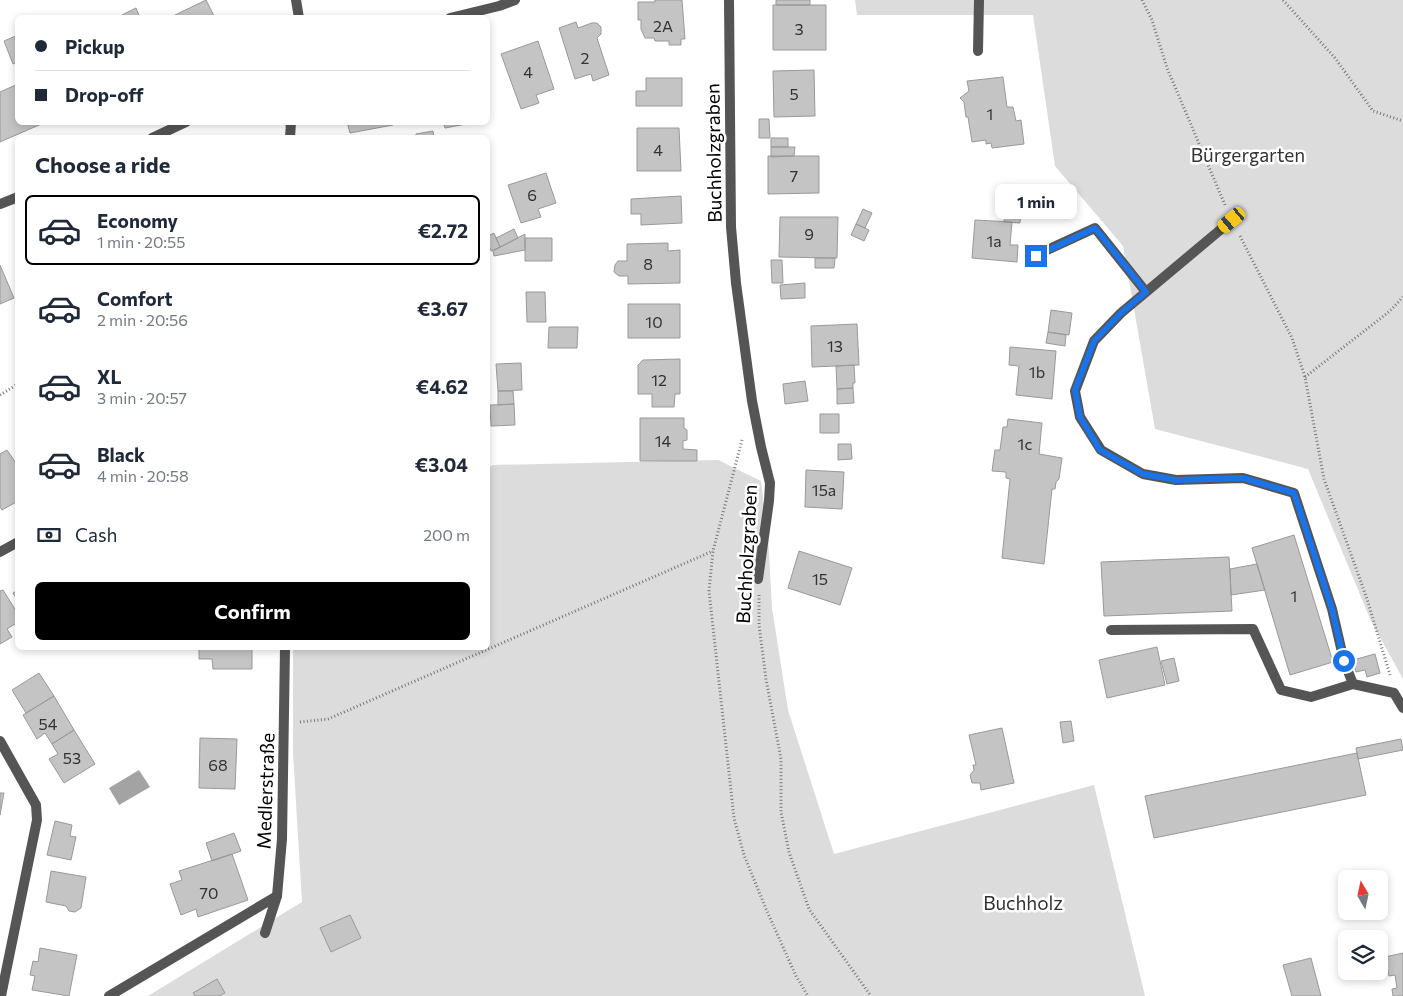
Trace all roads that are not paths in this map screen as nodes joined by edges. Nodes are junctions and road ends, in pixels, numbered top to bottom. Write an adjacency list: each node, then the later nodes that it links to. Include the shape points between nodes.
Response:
1 (296, 0): 5 (street)
2 (515, 0): 6 (street)
3 (729, 0): 17 (street, Buchholzgraben, via 732,246 752,401 770,483)
4 (979, 0): 7 (street)
5 (298, 15)
6 (462, 15)
7 (978, 52)
8 (180, 125): 9 (street)
9 (158, 135)
10 (15, 198): 11 (street)
11 (0, 204)
12 (1232, 220): 14 (street)
13 (1036, 256): 14 (street, via 1095,228)
14 (1146, 292): 20 (street, via 1094,341 1075,390 1080,417 1100,450 1143,474 1176,480 1243,478 1294,493 1332,609)
15 (15, 544): 16 (street)
16 (0, 552)
17 (758, 579)
18 (1111, 630): 20 (street, via 1253,629 1281,690 1311,697)
19 (285, 650): 23 (street, Medlerstraße, via 282,839)
20 (1352, 684): 21 (street, via 1394,693)
21 (1403, 708)
22 (0, 741): 25 (street, via 36,805 36,820)
23 (277, 896): 24 (street, Medlerstraße); 26 (street)
24 (265, 933)
25 (1, 996)
26 (109, 996)

